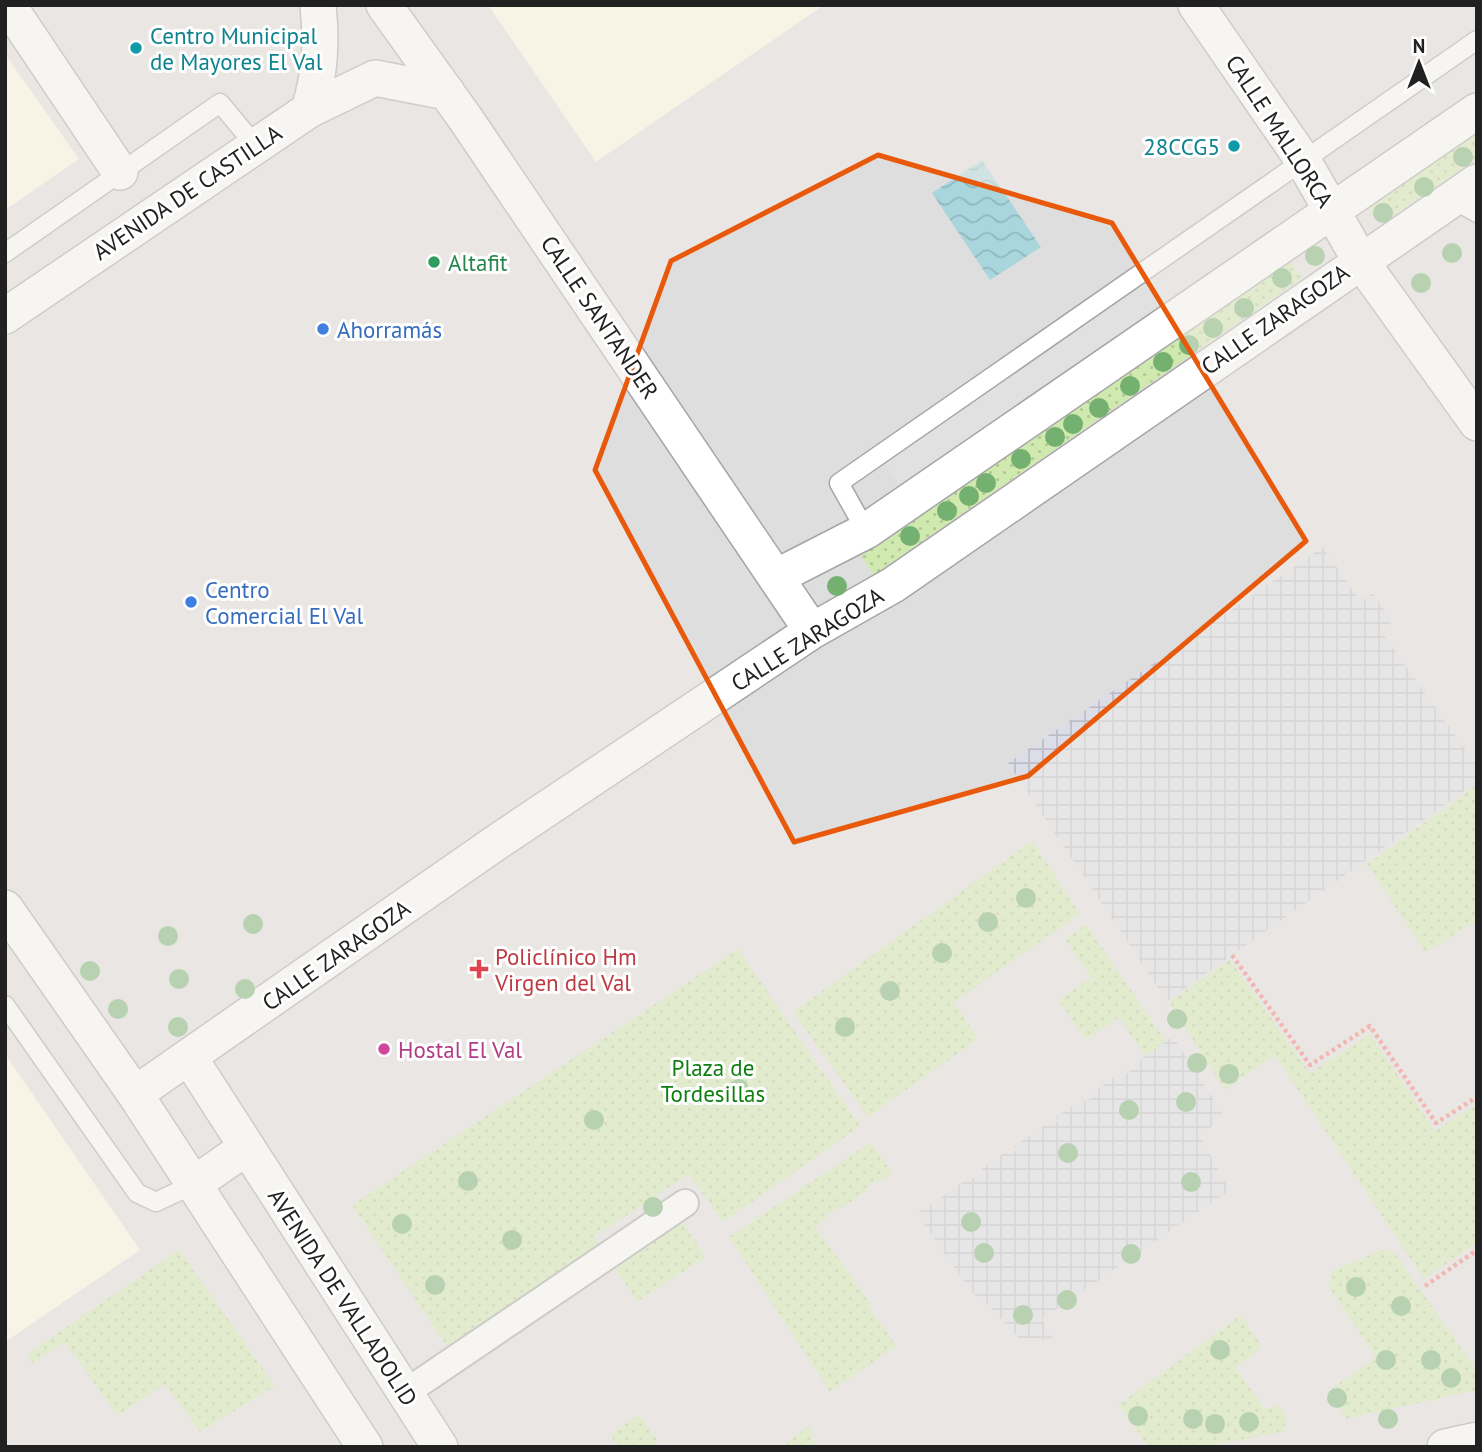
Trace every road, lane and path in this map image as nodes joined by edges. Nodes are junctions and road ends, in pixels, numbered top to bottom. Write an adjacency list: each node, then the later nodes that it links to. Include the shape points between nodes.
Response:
1 (8, 5): 11 (street)
2 (318, 5): 7 (street, via 322,39 319,76)
3 (384, 5): 6 (street, CALLE SANTANDER)
4 (1196, 5): 10 (street, CALLE MALLORCA)
5 (1477, 40): 10 (lane)
6 (447, 92): 7 (street, AVENIDA DE CASTILLA, via 375,78); 19 (street, CALLE SANTANDER)
7 (309, 110): 9 (street, AVENIDA DE CASTILLA)
8 (1477, 111): 13 (street)
9 (255, 145): 11 (lane, via 220,103); 16 (street, AVENIDA DE CASTILLA)
10 (1302, 159): 13 (street, CALLE MALLORCA); 18 (lane, via 839,483)
11 (117, 167): 14 (lane)
12 (1469, 198): 15 (street, CALLE ZARAGOZA)
13 (1333, 210): 15 (street, CALLE MALLORCA); 18 (street)
14 (5, 253)
15 (1360, 260): 17 (street, CALLE MALLORCA); 20 (street, CALLE ZARAGOZA, via 893,585)
16 (5, 316)
17 (1477, 423)
18 (866, 531): 19 (street)
19 (776, 577): 20 (street, CALLE SANTANDER)
20 (812, 631): 24 (street, CALLE ZARAGOZA, via 497,842)
21 (5, 908): 25 (street)
22 (1232, 955): 26 (path, via 1310,1065 1370,1026 1436,1123)
23 (5, 1005): 28 (lane, via 137,1193 156,1202)
24 (189, 1057): 25 (street, CALLE ZARAGOZA); 27 (street, AVENIDA DE VALLADOLID)
25 (135, 1094): 28 (street)
26 (1477, 1097)
27 (247, 1147): 28 (street); 32 (street, AVENIDA DE VALLADOLID)
28 (194, 1184): 33 (street)
29 (685, 1203): 32 (street)
30 (1477, 1250): 31 (path)
31 (1425, 1286)
32 (405, 1393): 34 (street, AVENIDA DE VALLADOLID)
33 (365, 1447)
34 (440, 1447)

